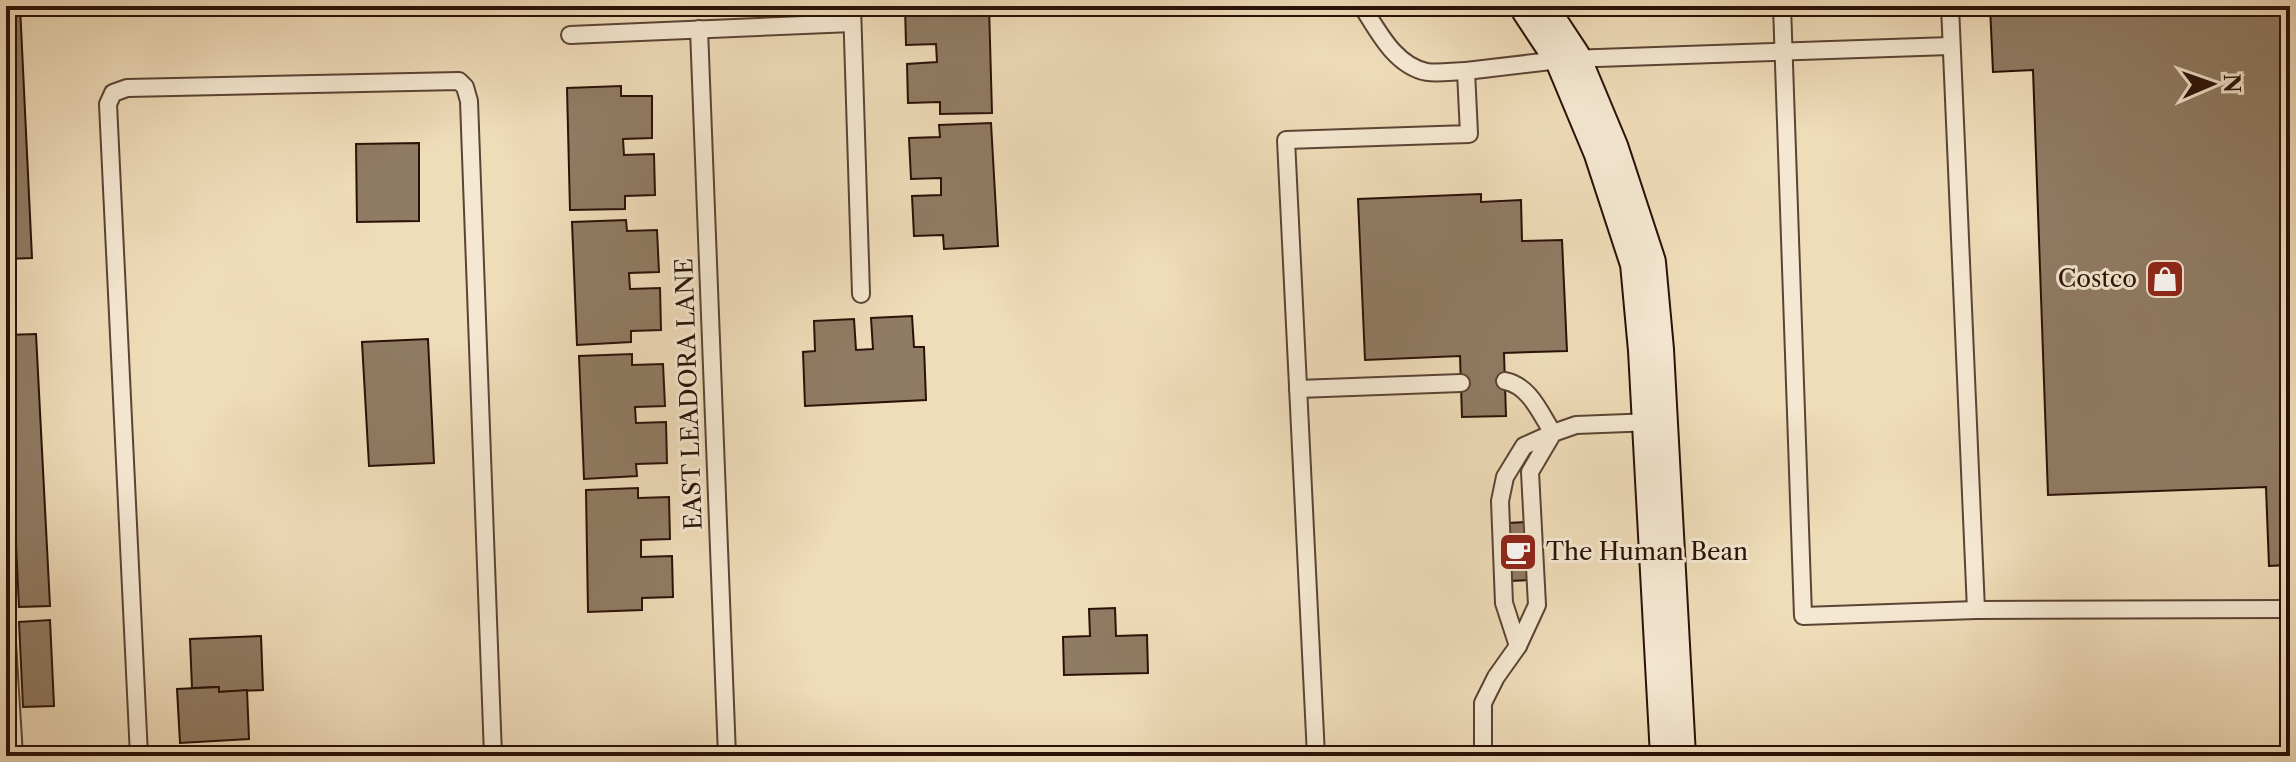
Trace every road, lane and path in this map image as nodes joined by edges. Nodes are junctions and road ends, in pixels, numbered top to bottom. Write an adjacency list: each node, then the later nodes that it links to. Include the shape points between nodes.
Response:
1 (1362, 6): 11 (lane, via 1406,64 1427,72)
2 (1533, 6): 10 (main road)
3 (1782, 6): 9 (lane)
4 (1950, 6): 8 (lane)
5 (852, 15): 6 (lane); 12 (lane)
6 (699, 29): 7 (lane); 25 (lane, EAST LEADORA LANE)
7 (570, 35)
8 (1950, 46): 9 (lane); 19 (lane)
9 (1783, 52): 10 (lane); 19 (lane, via 1803,616)
10 (1568, 59): 11 (lane); 16 (main road, via 1606,150 1643,263)
11 (1466, 71): 15 (lane, via 1469,134 1286,140)
12 (861, 294)
13 (1505, 381): 17 (lane, via 1528,393)
14 (1461, 383): 15 (lane)
15 (1298, 389): 26 (lane)
16 (1653, 422): 17 (lane, via 1576,425); 28 (main road)
17 (1553, 433): 21 (lane, via 1530,472 1537,605); 21 (lane, via 1524,446 1505,477 1500,501 1504,603)
18 (2290, 609): 19 (lane)
19 (1976, 610)
20 (6, 626): 22 (lane)
21 (1518, 646): 27 (lane, via 1483,703)
22 (14, 756)
23 (139, 756): 24 (lane, via 108,104 113,93 127,88 459,81 469,101)
24 (493, 756)
25 (727, 756)
26 (1316, 756)
27 (1483, 756)
28 (1673, 756)

